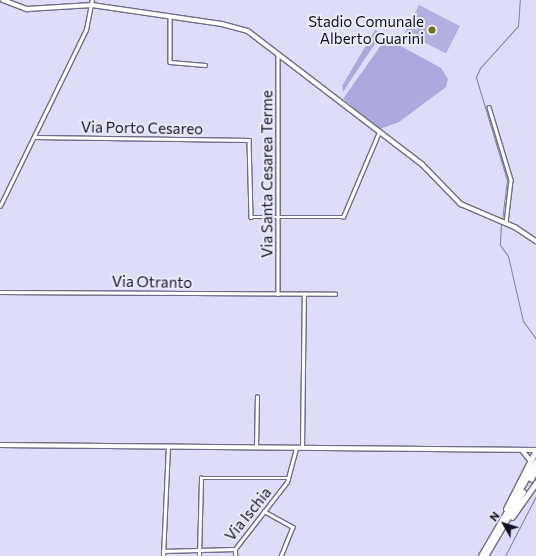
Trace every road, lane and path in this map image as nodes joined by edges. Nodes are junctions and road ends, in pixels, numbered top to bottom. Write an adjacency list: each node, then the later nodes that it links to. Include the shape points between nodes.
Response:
1 (3, 0): 3 (street, via 27,9)
2 (92, 0): 3 (street)
3 (92, 5): 4 (street); 9 (street, via 86,30)
4 (170, 16): 5 (street, via 248,31); 6 (street, via 170,62)
5 (278, 53): 8 (street); 11 (street, Via Santa Cesarea Terme)
6 (205, 65)
7 (489, 107): 12 (street, via 511,180)
8 (379, 132): 11 (street, via 343,217); 12 (street, via 430,171 461,204)
9 (35, 137): 10 (street); 11 (street, Via Porto Cesareo, via 249,140 251,217)
10 (0, 206)
11 (278, 217): 15 (street, Via Santa Cesarea Terme)
12 (506, 224): 13 (street)
13 (536, 241)
14 (0, 292): 15 (street, Via Otranto)
15 (278, 294): 17 (street, Via Otranto)
16 (335, 294): 17 (street, Via Otranto)
17 (304, 295): 23 (street)
18 (257, 397): 21 (street)
19 (0, 445): 20 (street)
20 (168, 447): 21 (street); 35 (street)
21 (256, 447): 22 (street)
22 (296, 449): 23 (street); 29 (street, Via Ischia)
23 (302, 449): 24 (street)
24 (520, 450): 25 (street); 26 (street, via 527,453)
25 (536, 450): 26 (highway)
26 (531, 461): 33 (highway)
27 (536, 462): 33 (highway)
28 (536, 469): 32 (highway)
29 (289, 478): 31 (street, Via Ischia); 36 (street, via 201,478)
30 (536, 482): 32 (highway)
31 (264, 511): 34 (street, Via Ischia); 40 (street, via 293,527)
32 (493, 543): 42 (highway)
33 (487, 546): 41 (highway)
34 (235, 549): 36 (street, Via Ischia); 39 (street)
35 (163, 551): 36 (street, Via Ischia); 37 (street)
36 (199, 552): 38 (street)
37 (163, 556)
38 (199, 556)
39 (236, 556)
40 (281, 556)
41 (481, 556)
42 (485, 556)

